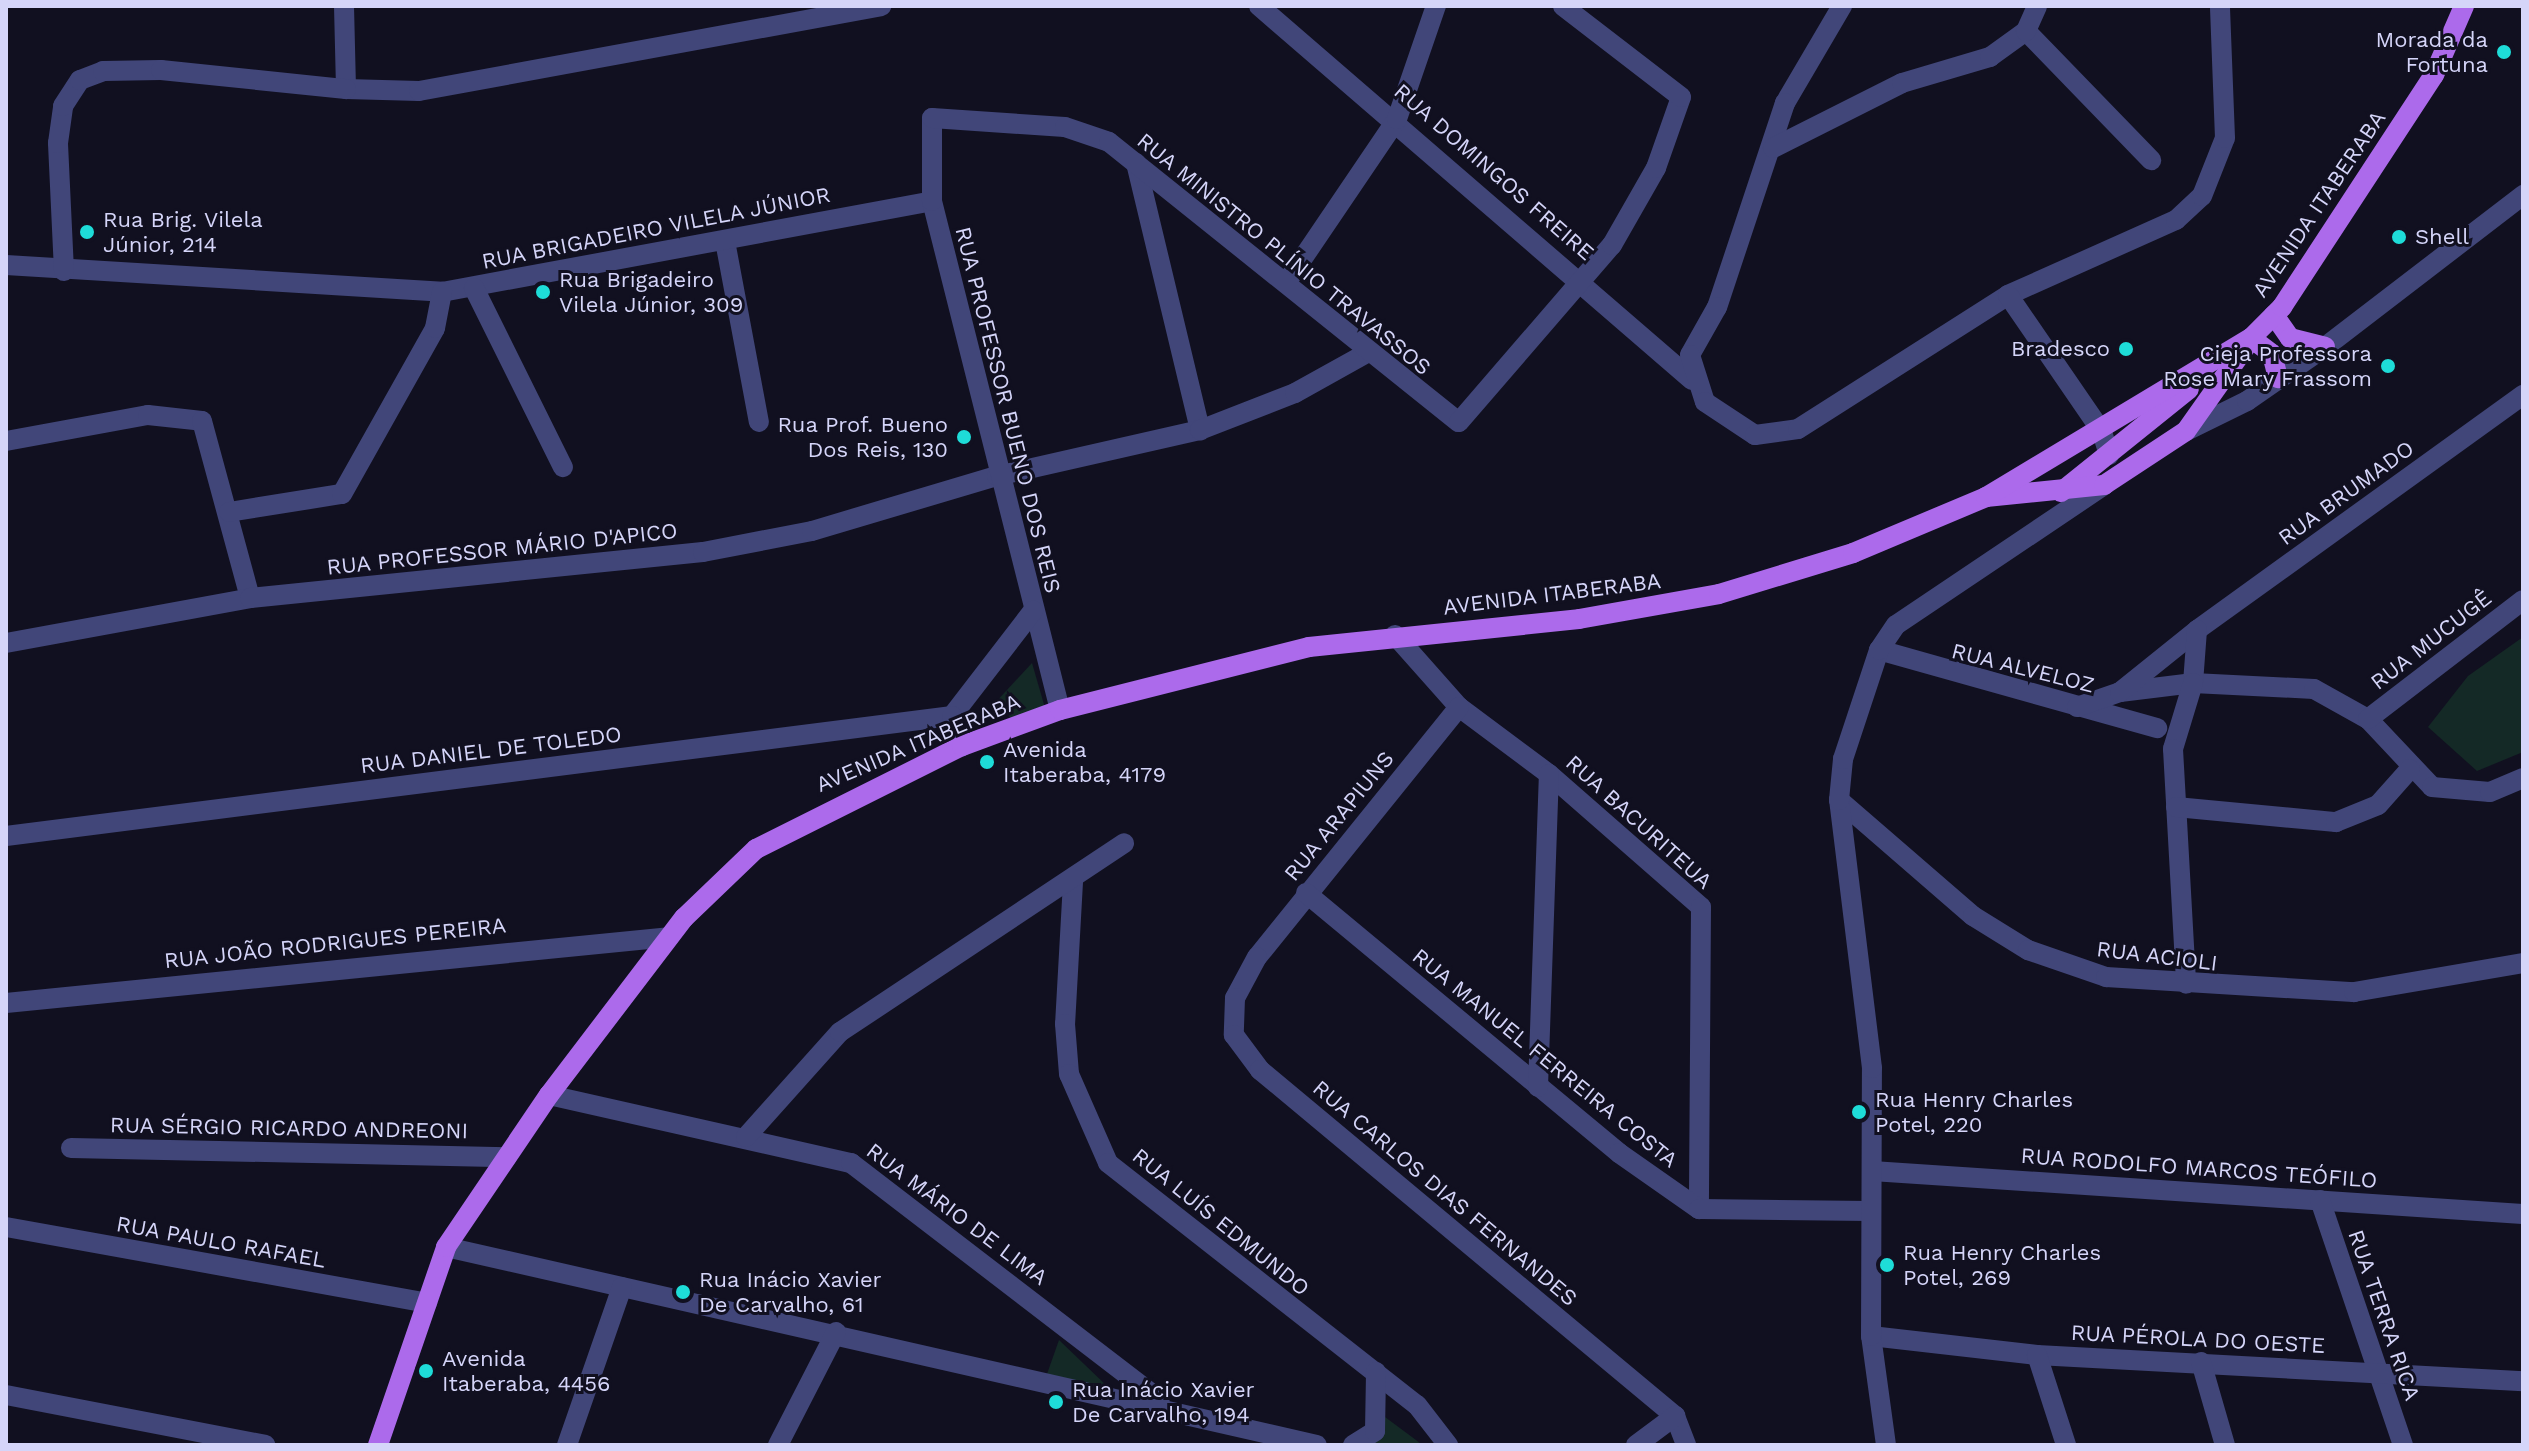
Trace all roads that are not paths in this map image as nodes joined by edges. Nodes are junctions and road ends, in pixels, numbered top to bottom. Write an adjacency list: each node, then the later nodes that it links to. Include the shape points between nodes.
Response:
1 (344, 6): 11 (street)
2 (881, 6): 11 (street, via 488,83)
3 (1259, 6): 13 (street, RUA DOMINGOS FREIRE)
4 (1436, 6): 13 (street)
5 (1563, 6): 22 (street, via 1681,97 1633,214)
6 (1842, 6): 14 (street, via 1785,103)
7 (2037, 6): 10 (street)
8 (2220, 6): 26 (street, RUA DOMINGOS FREIRE, via 2225,138 2202,196 2176,220)
9 (2465, 8): 27 (main road, AVENIDA ITABERABA, via 2434,75)
10 (2026, 31): 14 (street, via 1990,57 1902,83); 15 (street)
11 (346, 89): 21 (street, via 161,70 103,71 80,80 63,106 58,143)
12 (932, 118): 16 (street, RUA MINISTRO PLÍNIO TRAVASSOS, via 1065,127 1109,142); 18 (street, RUA PROFESSOR BUENO DOS REIS)
13 (1397, 119): 22 (street, RUA DOMINGOS FREIRE); 23 (street)
14 (1773, 148): 32 (street, via 1717,307 1690,355)
15 (2151, 160)
16 (1136, 163): 23 (street, RUA MINISTRO PLÍNIO TRAVASSOS); 35 (street)
17 (2523, 195): 29 (street)
18 (932, 201): 19 (street, RUA BRIGADEIRO VILELA JÚNIOR); 41 (street, RUA PROFESSOR BUENO DOS REIS)
19 (725, 241): 24 (street, RUA BRIGADEIRO VILELA JÚNIOR); 34 (street)
20 (6, 265): 21 (street, RUA BRIGADEIRO VILELA JÚNIOR)
21 (64, 271): 25 (street, RUA BRIGADEIRO VILELA JÚNIOR)
22 (1583, 280): 30 (street, RUA MINISTRO PLÍNIO TRAVASSOS, via 1459,422); 32 (street, RUA DOMINGOS FREIRE)
23 (1286, 283): 30 (street, RUA MINISTRO PLÍNIO TRAVASSOS)
24 (474, 288): 25 (street, RUA BRIGADEIRO VILELA JÚNIOR); 40 (street)
25 (442, 292): 45 (street, via 435,328 342,494)
26 (2008, 295): 32 (street, RUA DOMINGOS FREIRE, via 1845,401 1775,436 1721,420); 37 (street)
27 (2274, 315): 28 (main road, AVENIDA ITABERABA); 29 (main road, via 2290,338)
28 (2251, 338): 31 (main road, via 2272,354); 36 (main road, AVENIDA ITABERABA); 37 (main road, AVENIDA ITABERABA); 39 (main road)
29 (2325, 347): 31 (street)
30 (1367, 353): 35 (street, RUA PROFESSOR MÁRIO D'APICO, via 1295,393)
31 (2278, 378): 36 (street)
32 (1692, 380)
33 (2523, 395): 50 (street, RUA BRUMADO)
34 (759, 422)
35 (1200, 430): 41 (street, RUA PROFESSOR MÁRIO D'APICO)
36 (2186, 431): 42 (main road, AVENIDA ITABERABA)
37 (2102, 432): 39 (street); 44 (main road, AVENIDA ITABERABA)
38 (6, 441): 45 (street, via 188,415 202,421)
39 (2109, 455): 43 (main road)
40 (563, 467)
41 (997, 476): 47 (street, RUA PROFESSOR MÁRIO D'APICO, via 812,531 703,552); 49 (street, RUA PROFESSOR BUENO DOS REIS)
42 (2104, 485): 43 (main road, AVENIDA ITABERABA); 46 (street)
43 (2059, 494): 44 (main road, AVENIDA ITABERABA); 46 (street)
44 (1986, 497): 51 (main road, AVENIDA ITABERABA, via 1853,553 1719,594 1579,619)
45 (229, 512): 47 (street)
46 (2015, 539): 53 (street, via 1915,606)
47 (250, 598): 52 (street, RUA PROFESSOR MÁRIO D'APICO)
48 (2523, 600): 60 (street, RUA MUCUGÊ)
49 (1033, 611): 58 (street, RUA PROFESSOR BUENO DOS REIS); 59 (street)
50 (2197, 630): 54 (street); 55 (street, RUA BRUMADO)
51 (1395, 635): 56 (street, RUA BACURITEUA); 58 (main road, AVENIDA ITABERABA, via 1244,660)
52 (6, 643)
53 (1879, 650): 57 (street, RUA ALVELOZ); 67 (street, via 1843,759)
54 (2193, 683): 55 (street, RUA ALVELOZ); 60 (street, RUA ALVELOZ, via 2314,689); 63 (street)
55 (2120, 692): 57 (street, RUA BRUMADO); 61 (street, RUA ALVELOZ)
56 (1459, 707): 65 (street, RUA BACURITEUA); 72 (street, RUA ARAPIUNS)
57 (2077, 707): 61 (street, RUA ALVELOZ)
58 (1060, 710): 62 (main road, AVENIDA ITABERABA)
59 (952, 716): 62 (street); 69 (street, RUA DANIEL DE TOLEDO)
60 (2368, 719): 64 (street)
61 (2157, 728): 63 (street, RUA ALVELOZ)
62 (962, 746): 73 (main road, AVENIDA ITABERABA, via 756,849 711,887)
63 (2173, 749): 68 (street)
64 (2410, 769): 66 (street, via 2432,787 2460,794); 68 (street, via 2378,805 2336,822)
65 (1549, 774): 78 (street); 85 (street, RUA BACURITEUA, via 1701,907)
66 (2523, 778)
67 (1839, 800): 76 (street, RUA ACIOLI, via 1973,916 2028,950 2106,977); 83 (street, via 1866,983)
68 (2176, 807): 76 (street)
69 (6, 836)
70 (1124, 843): 71 (street)
71 (1073, 882): 80 (street, via 840,1032); 97 (street, RUA LUÍS EDMUNDO, via 1065,1024 1069,1074 1108,1163)
72 (1306, 893): 74 (street, RUA ARAPIUNS); 78 (street, RUA MANUEL FERREIRA COSTA)
73 (669, 937): 77 (street, RUA JOÃO RODRIGUES PEREIRA); 79 (main road, AVENIDA ITABERABA)
74 (1257, 957): 101 (street, RUA CARLOS DIAS FERNANDES, via 1231,1017 1241,1050)
75 (2523, 963): 76 (street, RUA ACIOLI, via 2354,992)
76 (2186, 984)
77 (6, 1003)
78 (1538, 1087): 85 (street, RUA MANUEL FERREIRA COSTA)
79 (549, 1095): 80 (street, RUA MÁRIO DE LIMA); 82 (main road, AVENIDA ITABERABA)
80 (746, 1137): 100 (street, RUA MÁRIO DE LIMA, via 824,1154 869,1174)
81 (71, 1148): 82 (street, RUA SÉRGIO RICARDO ANDREONI)
82 (507, 1157): 89 (main road, AVENIDA ITABERABA)
83 (1872, 1171): 84 (street, RUA RODOLFO MARCOS TEÓFILO); 86 (street)
84 (2320, 1200): 87 (street, RUA RODOLFO MARCOS TEÓFILO); 96 (street, RUA TERRA RICA)
85 (1699, 1209): 86 (street)
86 (1870, 1211): 93 (street)
87 (2523, 1214)
88 (6, 1227): 91 (street, RUA PAULO RAFAEL)
89 (446, 1247): 90 (street); 91 (main road, AVENIDA ITABERABA)
90 (622, 1287): 92 (street); 104 (street)
91 (427, 1303): 103 (main road, AVENIDA ITABERABA)
92 (836, 1332): 100 (street); 105 (street)
93 (1871, 1336): 94 (street, RUA PÉROLA DO OESTE); 111 (street)
94 (2037, 1355): 95 (street, RUA PÉROLA DO OESTE); 112 (street)
95 (2201, 1362): 96 (street, RUA PÉROLA DO OESTE); 113 (street)
96 (2377, 1371): 98 (street, RUA PÉROLA DO OESTE); 114 (street, RUA TERRA RICA)
97 (1376, 1372): 107 (street, via 1375,1431); 108 (street, RUA LUÍS EDMUNDO, via 1417,1405)
98 (2523, 1381)
99 (6, 1395): 102 (street)
100 (1166, 1405): 106 (street)
101 (1675, 1416): 109 (street); 110 (street, RUA CARLOS DIAS FERNANDES)
102 (265, 1445)
103 (378, 1445)
104 (567, 1445)
105 (778, 1445)
106 (1317, 1445)
107 (1353, 1445)
108 (1448, 1445)
109 (1636, 1445)
110 (1686, 1445)
111 (1886, 1445)
112 (2066, 1445)
113 (2225, 1445)
114 (2403, 1445)

